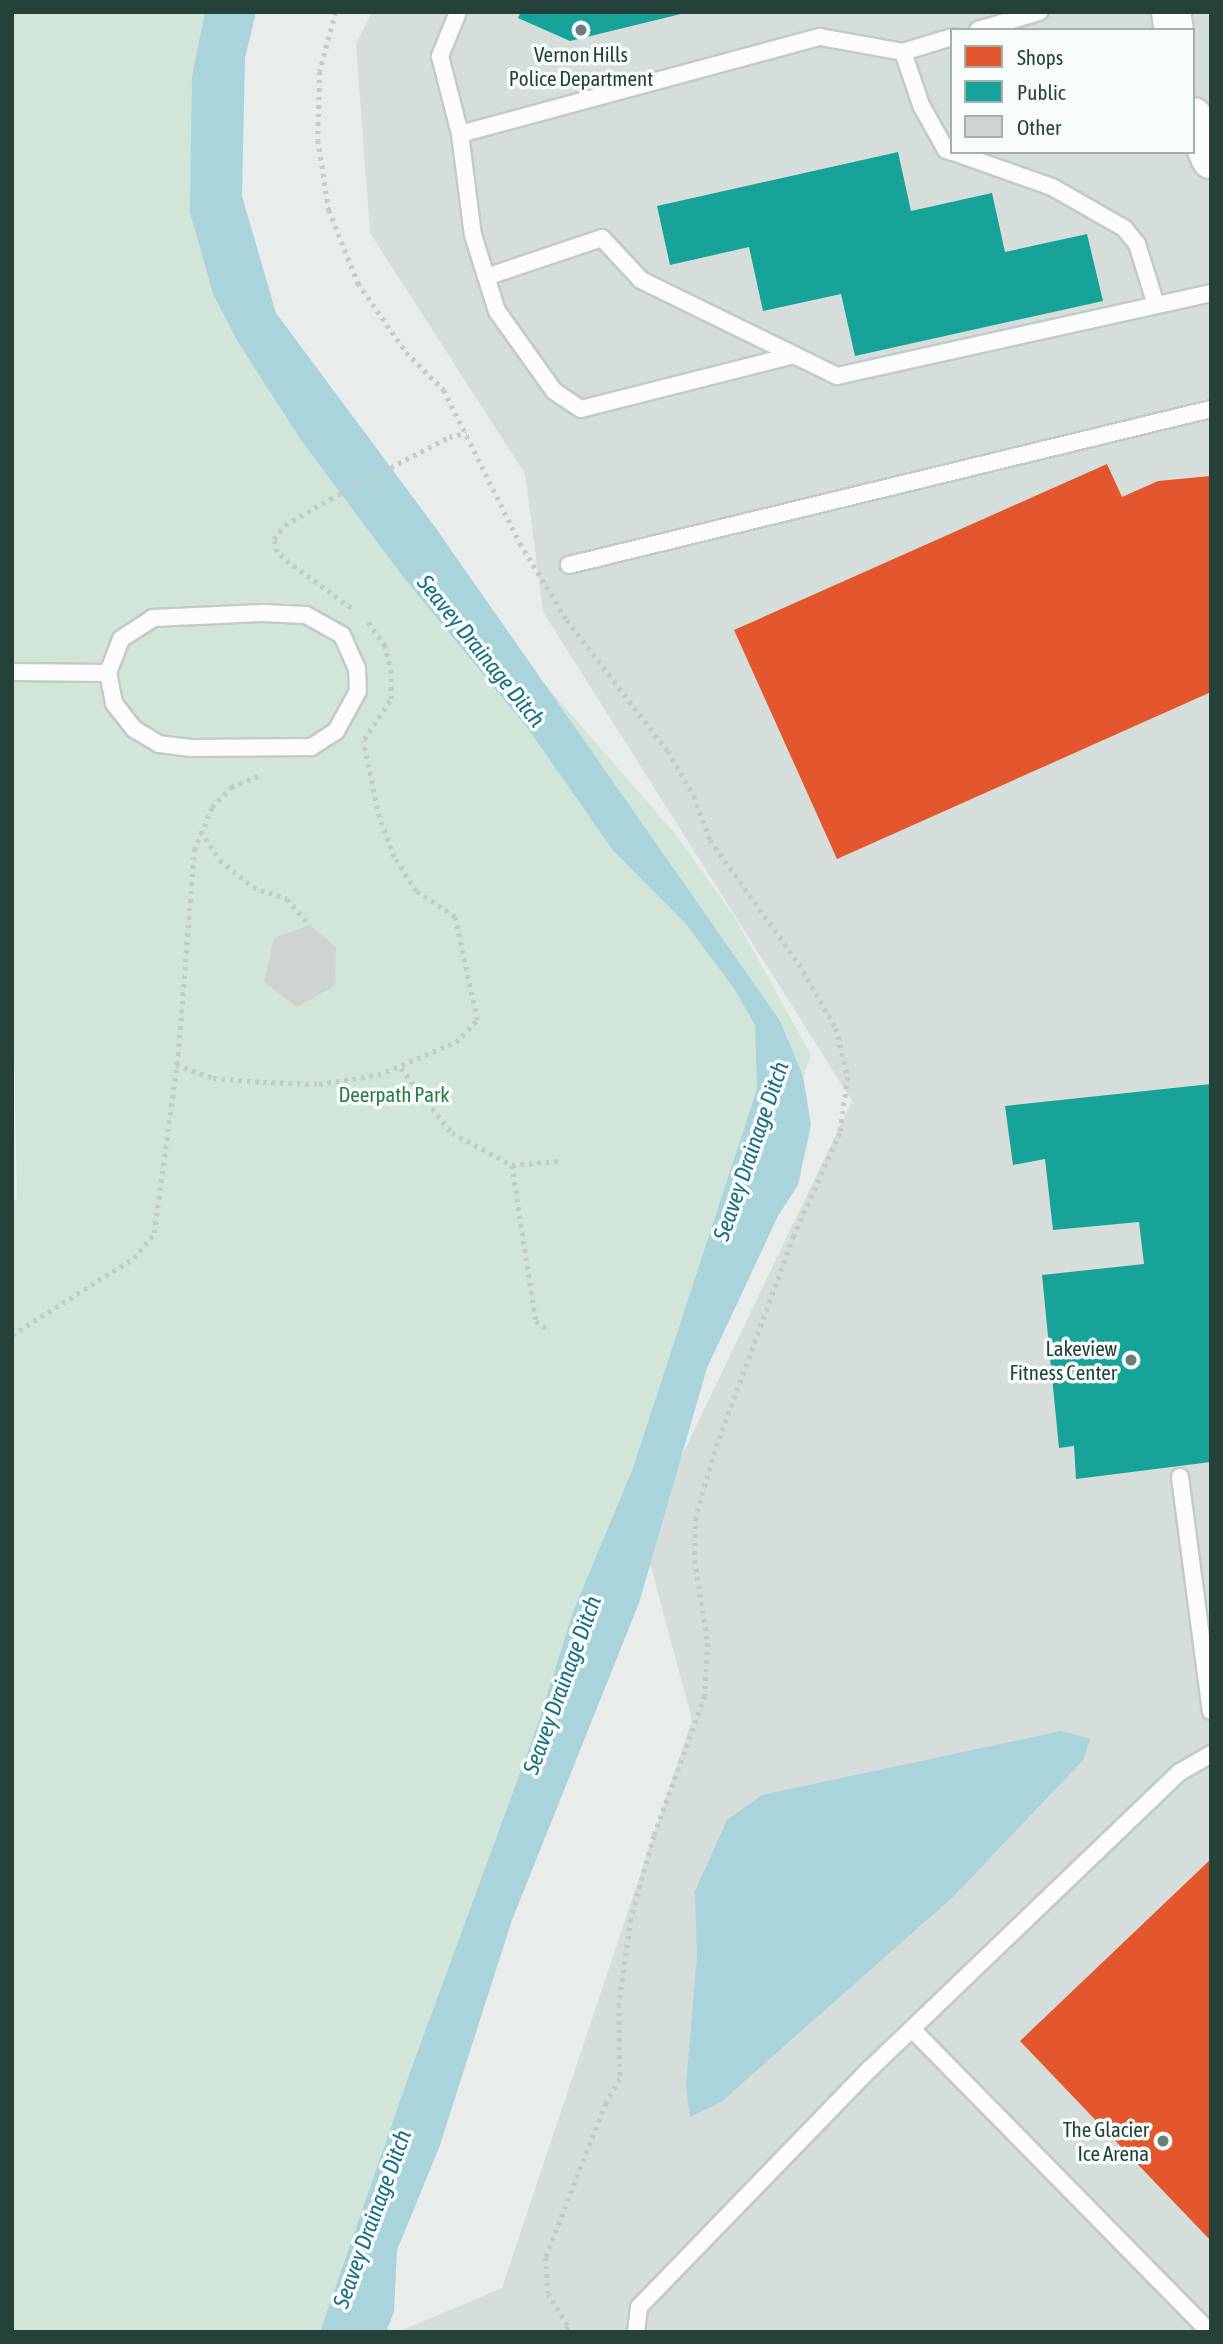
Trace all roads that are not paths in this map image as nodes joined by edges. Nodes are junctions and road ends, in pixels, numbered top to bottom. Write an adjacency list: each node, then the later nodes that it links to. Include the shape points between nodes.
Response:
1 (458, 12): 7 (lane, via 440,56)
2 (1040, 12): 3 (lane)
3 (985, 28)
4 (950, 38): 5 (lane)
5 (903, 52): 7 (lane, via 820,37); 8 (lane, via 921,105)
6 (1195, 122): 10 (street)
7 (460, 134): 11 (lane, via 473,235)
8 (950, 151)
9 (959, 154): 13 (lane, via 1052,187 1124,228 1137,244)
10 (1211, 159)
11 (486, 277): 14 (lane, via 602,238 641,281); 14 (lane, via 497,312 537,368 554,391 581,409)
12 (1211, 293): 13 (lane)
13 (1156, 305): 14 (lane, via 837,376)
14 (794, 355)
15 (1211, 409): 16 (lane)
16 (569, 565)
17 (12, 672): 18 (lane)
18 (107, 673): 18 (lane, via 121,639 153,618 195,613 306,615 342,635 358,668 358,691 336,731 310,747 191,748 159,744 134,729 114,703)
19 (1180, 1477): 20 (lane)
20 (1211, 1711)
21 (1211, 1754): 22 (lane, via 1180,1772)
22 (912, 2029): 23 (lane, via 639,2307); 24 (lane)
23 (635, 2332)
24 (1210, 2332)

